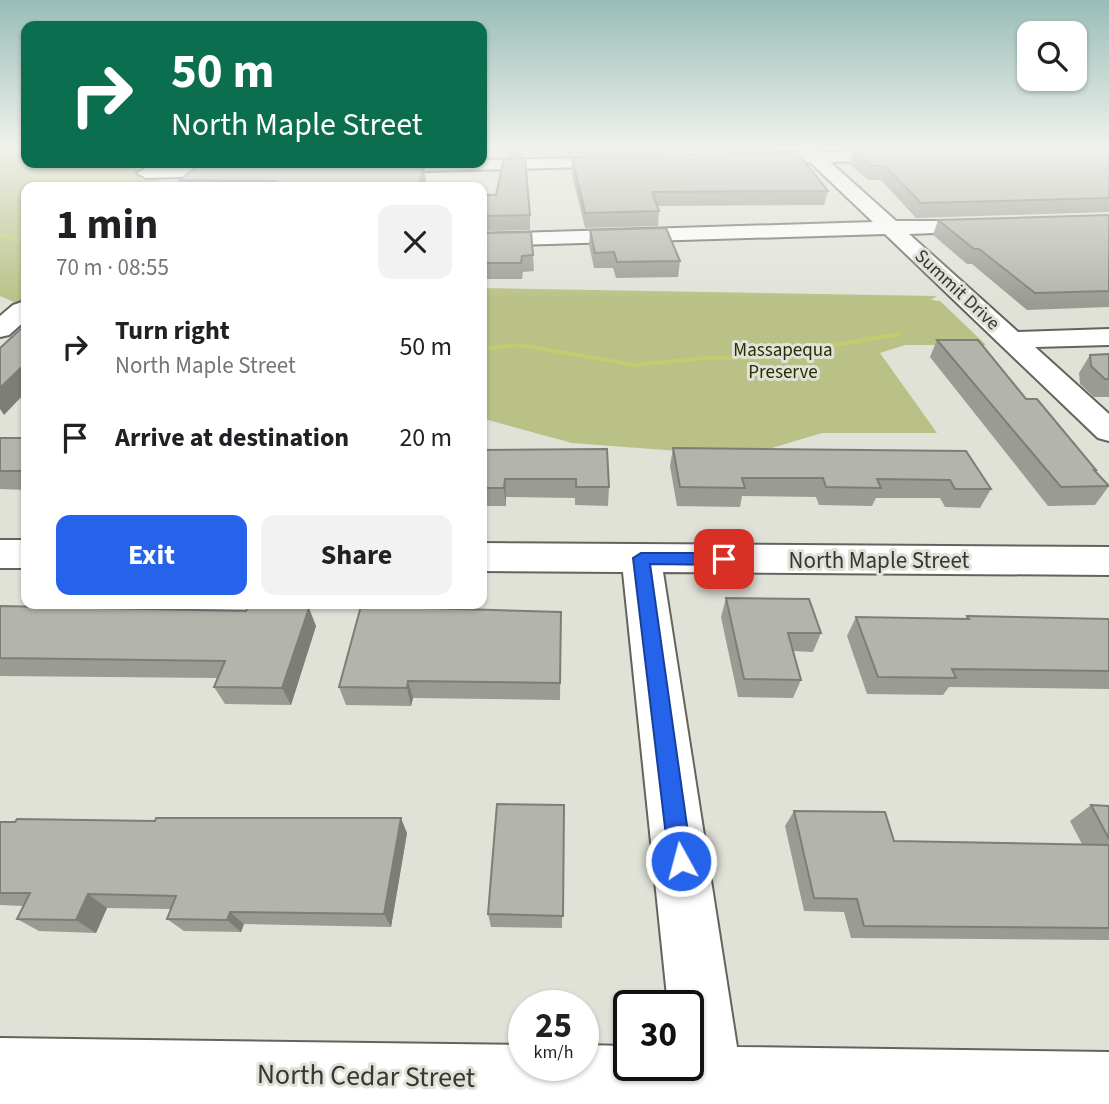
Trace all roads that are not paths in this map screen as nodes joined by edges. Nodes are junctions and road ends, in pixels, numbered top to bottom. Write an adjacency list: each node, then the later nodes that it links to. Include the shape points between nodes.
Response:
1 (861, 200): 3 (street, Summit Drive)
2 (1000, 225): 3 (street)
3 (891, 228): 4 (street); 8 (street, Summit Drive)
4 (487, 240)
5 (21, 311): 6 (street)
6 (0, 329)
7 (1109, 337): 8 (street)
8 (1012, 340): 9 (street, Summit Drive)
9 (1109, 432)
10 (0, 554): 11 (street)
11 (21, 554)
12 (487, 557): 13 (street, North Maple Street)
13 (641, 558): 14 (street, North Maple Street); 17 (street)
14 (1109, 561)
15 (0, 1072): 17 (street, North Cedar Street)
16 (1109, 1086): 17 (street, North Cedar Street)
17 (710, 1092)

